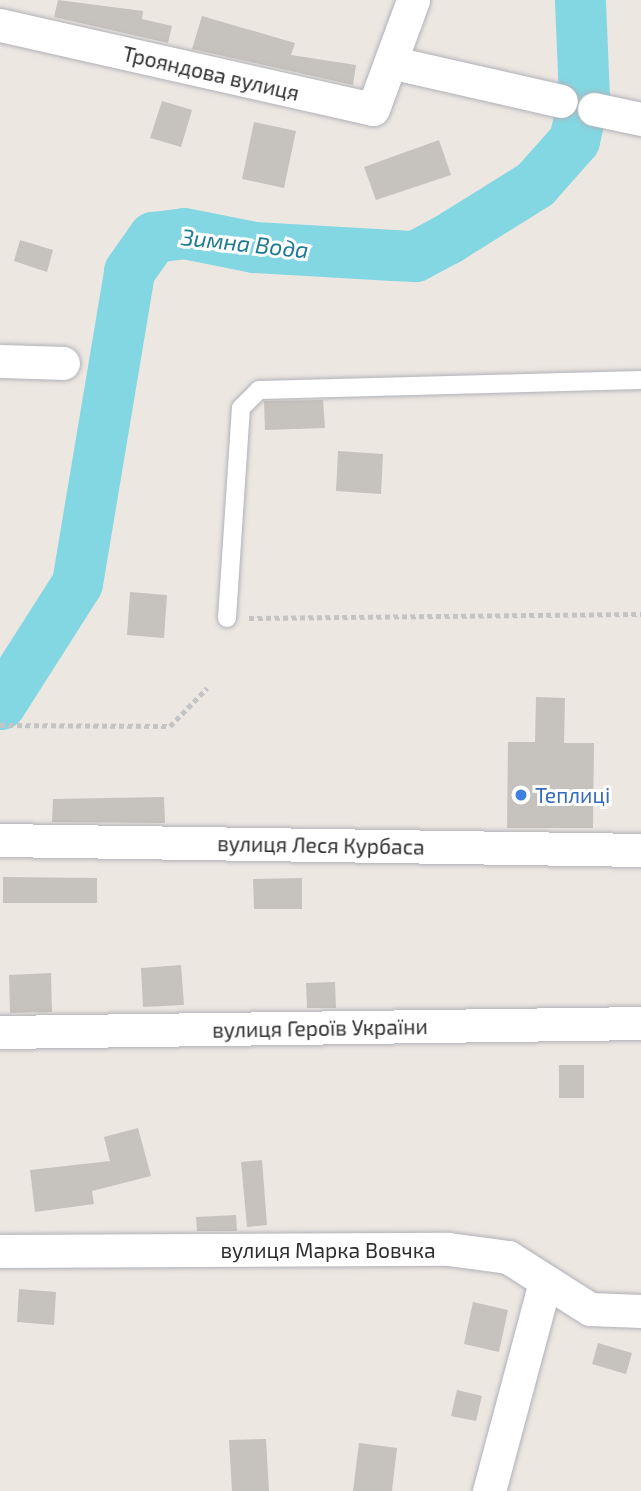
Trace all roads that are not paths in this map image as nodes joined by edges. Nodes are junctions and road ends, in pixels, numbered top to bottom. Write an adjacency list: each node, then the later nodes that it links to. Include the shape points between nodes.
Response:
1 (413, 0): 3 (street, Трояндова вулиця)
2 (0, 25): 3 (street, Трояндова вулиця, via 373,109)
3 (394, 63): 4 (street)
4 (561, 101): 5 (lane)
5 (594, 108): 6 (street)
6 (641, 119)
7 (0, 361): 8 (street)
8 (63, 363)
9 (641, 380): 10 (lane, via 259,390 242,408)
10 (227, 618)
11 (0, 840): 12 (street, вулиця Леся Курбаса)
12 (641, 850)
13 (641, 1023): 14 (street, вулиця Героїв України)
14 (0, 1032)
15 (0, 1251): 16 (street, вулиця Марка Вовчка, via 447,1250 508,1257)
16 (545, 1282): 17 (street, вулиця Марка Вовчка, via 590,1308); 18 (street)
17 (641, 1311)
18 (489, 1491)

